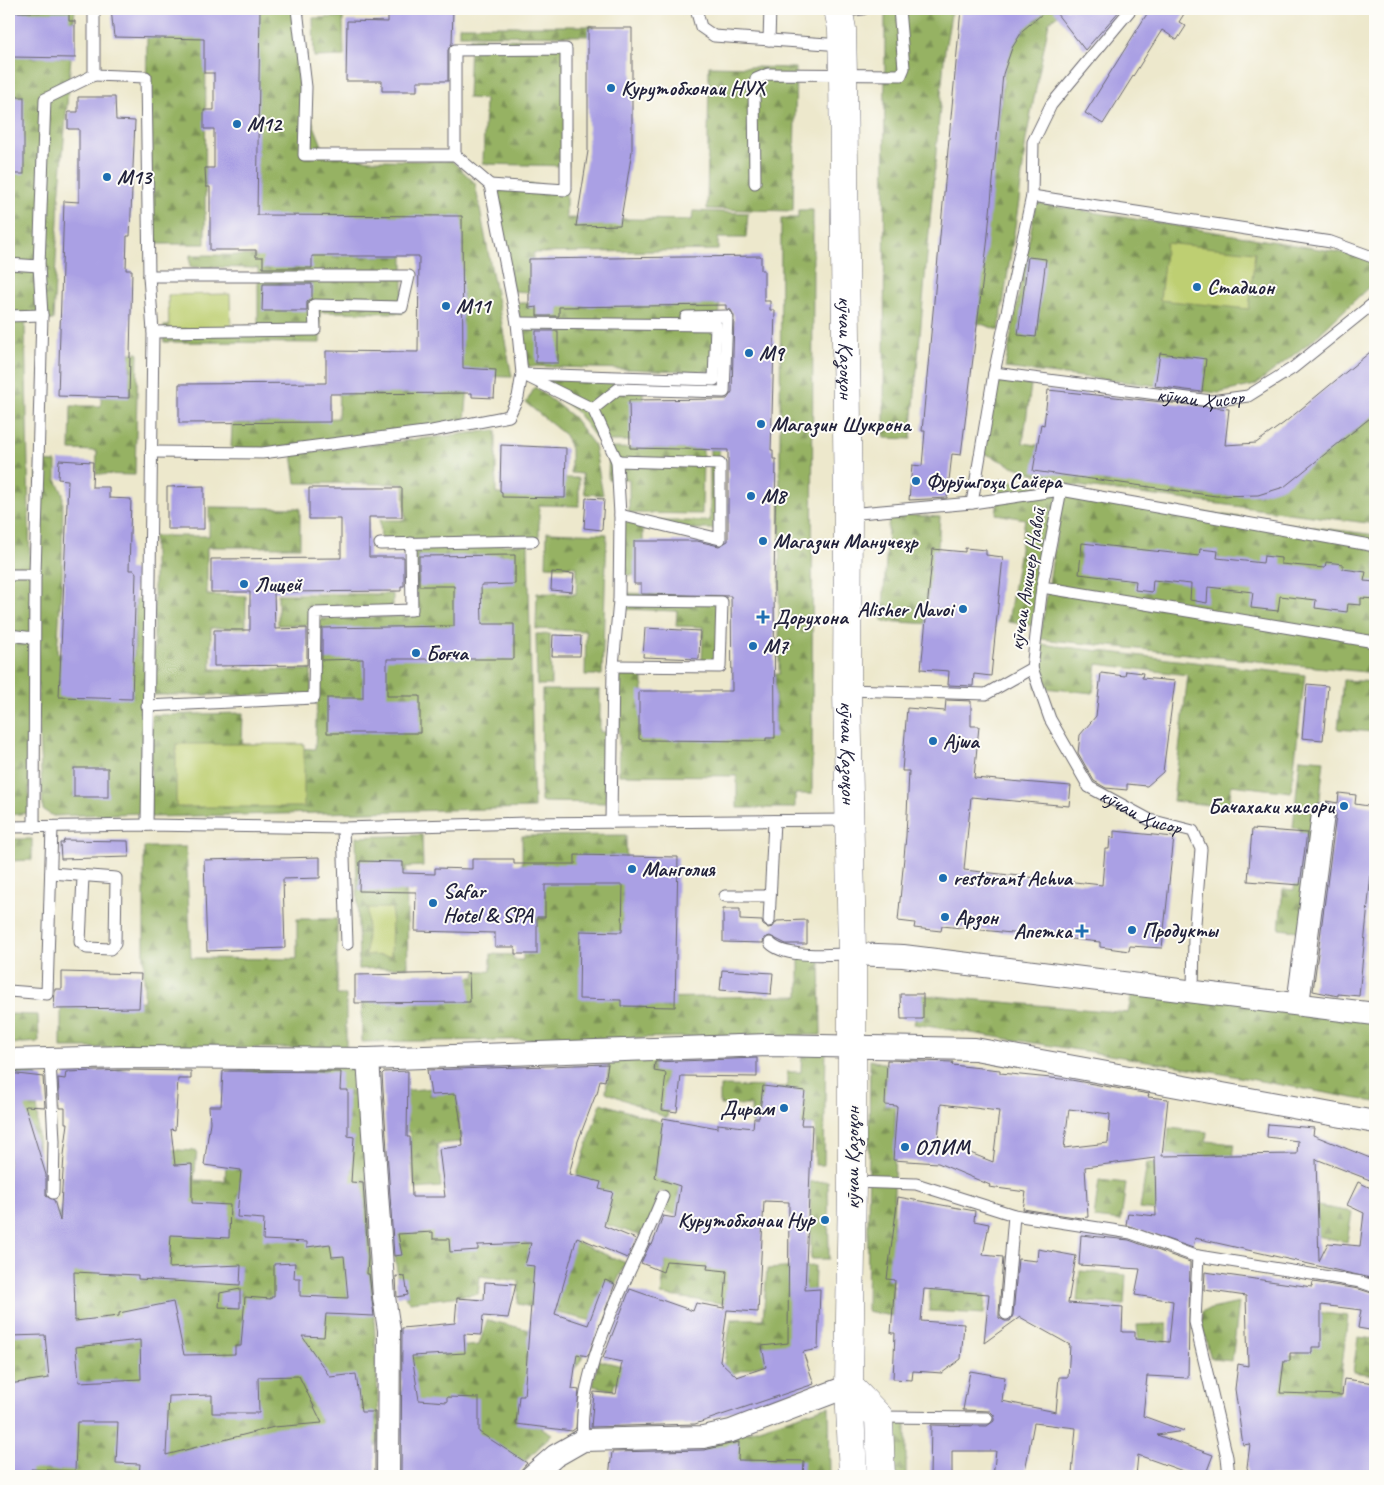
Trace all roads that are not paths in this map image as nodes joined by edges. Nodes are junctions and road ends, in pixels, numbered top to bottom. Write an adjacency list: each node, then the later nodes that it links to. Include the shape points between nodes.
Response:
1 (94, 9): 9 (lane)
2 (296, 9): 11 (lane, via 306,87 304,155)
3 (696, 9): 8 (lane, via 701,28 714,36)
4 (770, 9): 8 (lane)
5 (899, 9): 10 (lane, via 904,68 901,75)
6 (1131, 9): 14 (lane, via 1051,105 1033,142)
7 (846, 19): 8 (lane); 10 (street, кӯчаи Қазоқон)
8 (769, 40)
9 (94, 75): 17 (lane, via 45,99); 18 (lane, via 146,77)
10 (843, 76): 12 (lane, via 768,74 756,79); 32 (street, кӯчаи Қазоқон)
11 (455, 154): 13 (lane); 13 (lane, via 456,50 566,49 566,190)
12 (755, 183)
13 (490, 185): 22 (lane)
14 (1032, 196): 15 (lane, via 1330,242); 24 (lane)
15 (1375, 258)
16 (9, 264): 17 (lane)
17 (39, 266): 20 (lane)
18 (149, 276): 23 (lane); 23 (lane, via 409,276 402,307 314,306 315,330)
19 (1375, 302): 24 (lane, кӯчаи Ҳисор, via 1293,368 1248,396 1211,401)
20 (42, 315): 21 (lane); 38 (lane)
21 (9, 316)
22 (517, 323): 25 (lane); 25 (lane, via 716,324 714,380); 26 (lane, via 727,316 724,392 618,389)
23 (153, 332): 27 (lane)
24 (994, 372): 30 (lane)
25 (522, 374): 26 (lane); 27 (lane, via 518,397 508,416 432,431 262,453)
26 (593, 409): 28 (lane)
27 (151, 452): 47 (lane)
28 (617, 461): 31 (lane); 31 (lane, via 720,464 720,538)
29 (1061, 490): 30 (lane, кӯчаи Алишер Навоӣ); 36 (lane); 39 (lane, кӯчаи Алишер Навоӣ)
30 (972, 503): 32 (lane, кӯчаи Алишер Навоӣ)
31 (620, 514): 40 (lane)
32 (848, 514): 46 (street, кӯчаи Қазоқон)
33 (533, 541): 34 (lane)
34 (411, 543): 35 (lane); 47 (lane, via 412,610 315,613 314,698)
35 (380, 544)
36 (1375, 546)
37 (9, 575): 38 (lane)
38 (35, 575): 42 (lane)
39 (1042, 587): 43 (lane); 45 (lane, кӯчаи Алишер Навоӣ)
40 (619, 601): 44 (lane); 44 (lane, via 722,602 720,667)
41 (9, 635): 42 (lane)
42 (34, 638): 54 (lane)
43 (1375, 642)
44 (613, 666): 51 (lane)
45 (1032, 668): 46 (lane, кӯчаи Алишер Навоӣ, via 986,694); 65 (lane, кӯчаи Ҳисор, via 1050,719 1089,787 1150,820 1193,831 1201,849)
46 (847, 690): 49 (street, кӯчаи Қазоқон)
47 (147, 706): 52 (lane)
48 (1323, 814): 67 (street)
49 (850, 820): 50 (lane); 64 (street, кӯчаи Қазоқон)
50 (774, 821): 51 (lane); 60 (lane)
51 (612, 822): 56 (lane)
52 (147, 826): 55 (lane); 56 (lane)
53 (9, 827): 54 (lane)
54 (34, 827): 55 (lane)
55 (52, 827): 57 (lane)
56 (343, 828): 63 (lane)
57 (51, 873): 58 (lane); 66 (lane, via 47,994)
58 (83, 877): 58 (lane, via 80,942 87,948 110,948 115,944 116,878)
59 (725, 896): 60 (lane)
60 (770, 896): 61 (lane)
61 (769, 921)
62 (770, 943): 64 (lane, via 777,950 790,953)
63 (347, 944)
64 (852, 954): 65 (street, via 903,956); 69 (street, кӯчаи Қазоқон)
65 (1193, 991): 67 (street)
66 (9, 992)
67 (1298, 1004): 68 (street)
68 (1375, 1014)
69 (853, 1047): 70 (street, via 768,1045); 73 (street, via 975,1049); 74 (street, кӯчаи Қазоқон)
70 (368, 1059): 72 (street, via 126,1057); 85 (street, via 384,1298 389,1330)
71 (9, 1060): 72 (street)
72 (50, 1060): 75 (lane)
73 (1375, 1122)
74 (852, 1182): 77 (lane, via 916,1184); 81 (street, кӯчаи Қазоқон)
75 (53, 1193)
76 (663, 1196): 84 (lane, via 614,1305 589,1378)
77 (1014, 1215): 78 (lane, via 1131,1233); 80 (lane)
78 (1198, 1256): 79 (lane, via 1361,1282); 90 (lane, via 1195,1322)
79 (1375, 1287)
80 (1006, 1314)
81 (849, 1386): 82 (street); 84 (street, via 731,1431 712,1435); 87 (street, via 836,1445); 88 (street, кӯчаи Қазоқон)
82 (879, 1417): 83 (lane); 89 (street)
83 (987, 1418)
84 (583, 1440): 86 (street, via 555,1456)
85 (388, 1476)
86 (532, 1476)
87 (836, 1476)
88 (853, 1476)
89 (881, 1476)
90 (1229, 1476)

